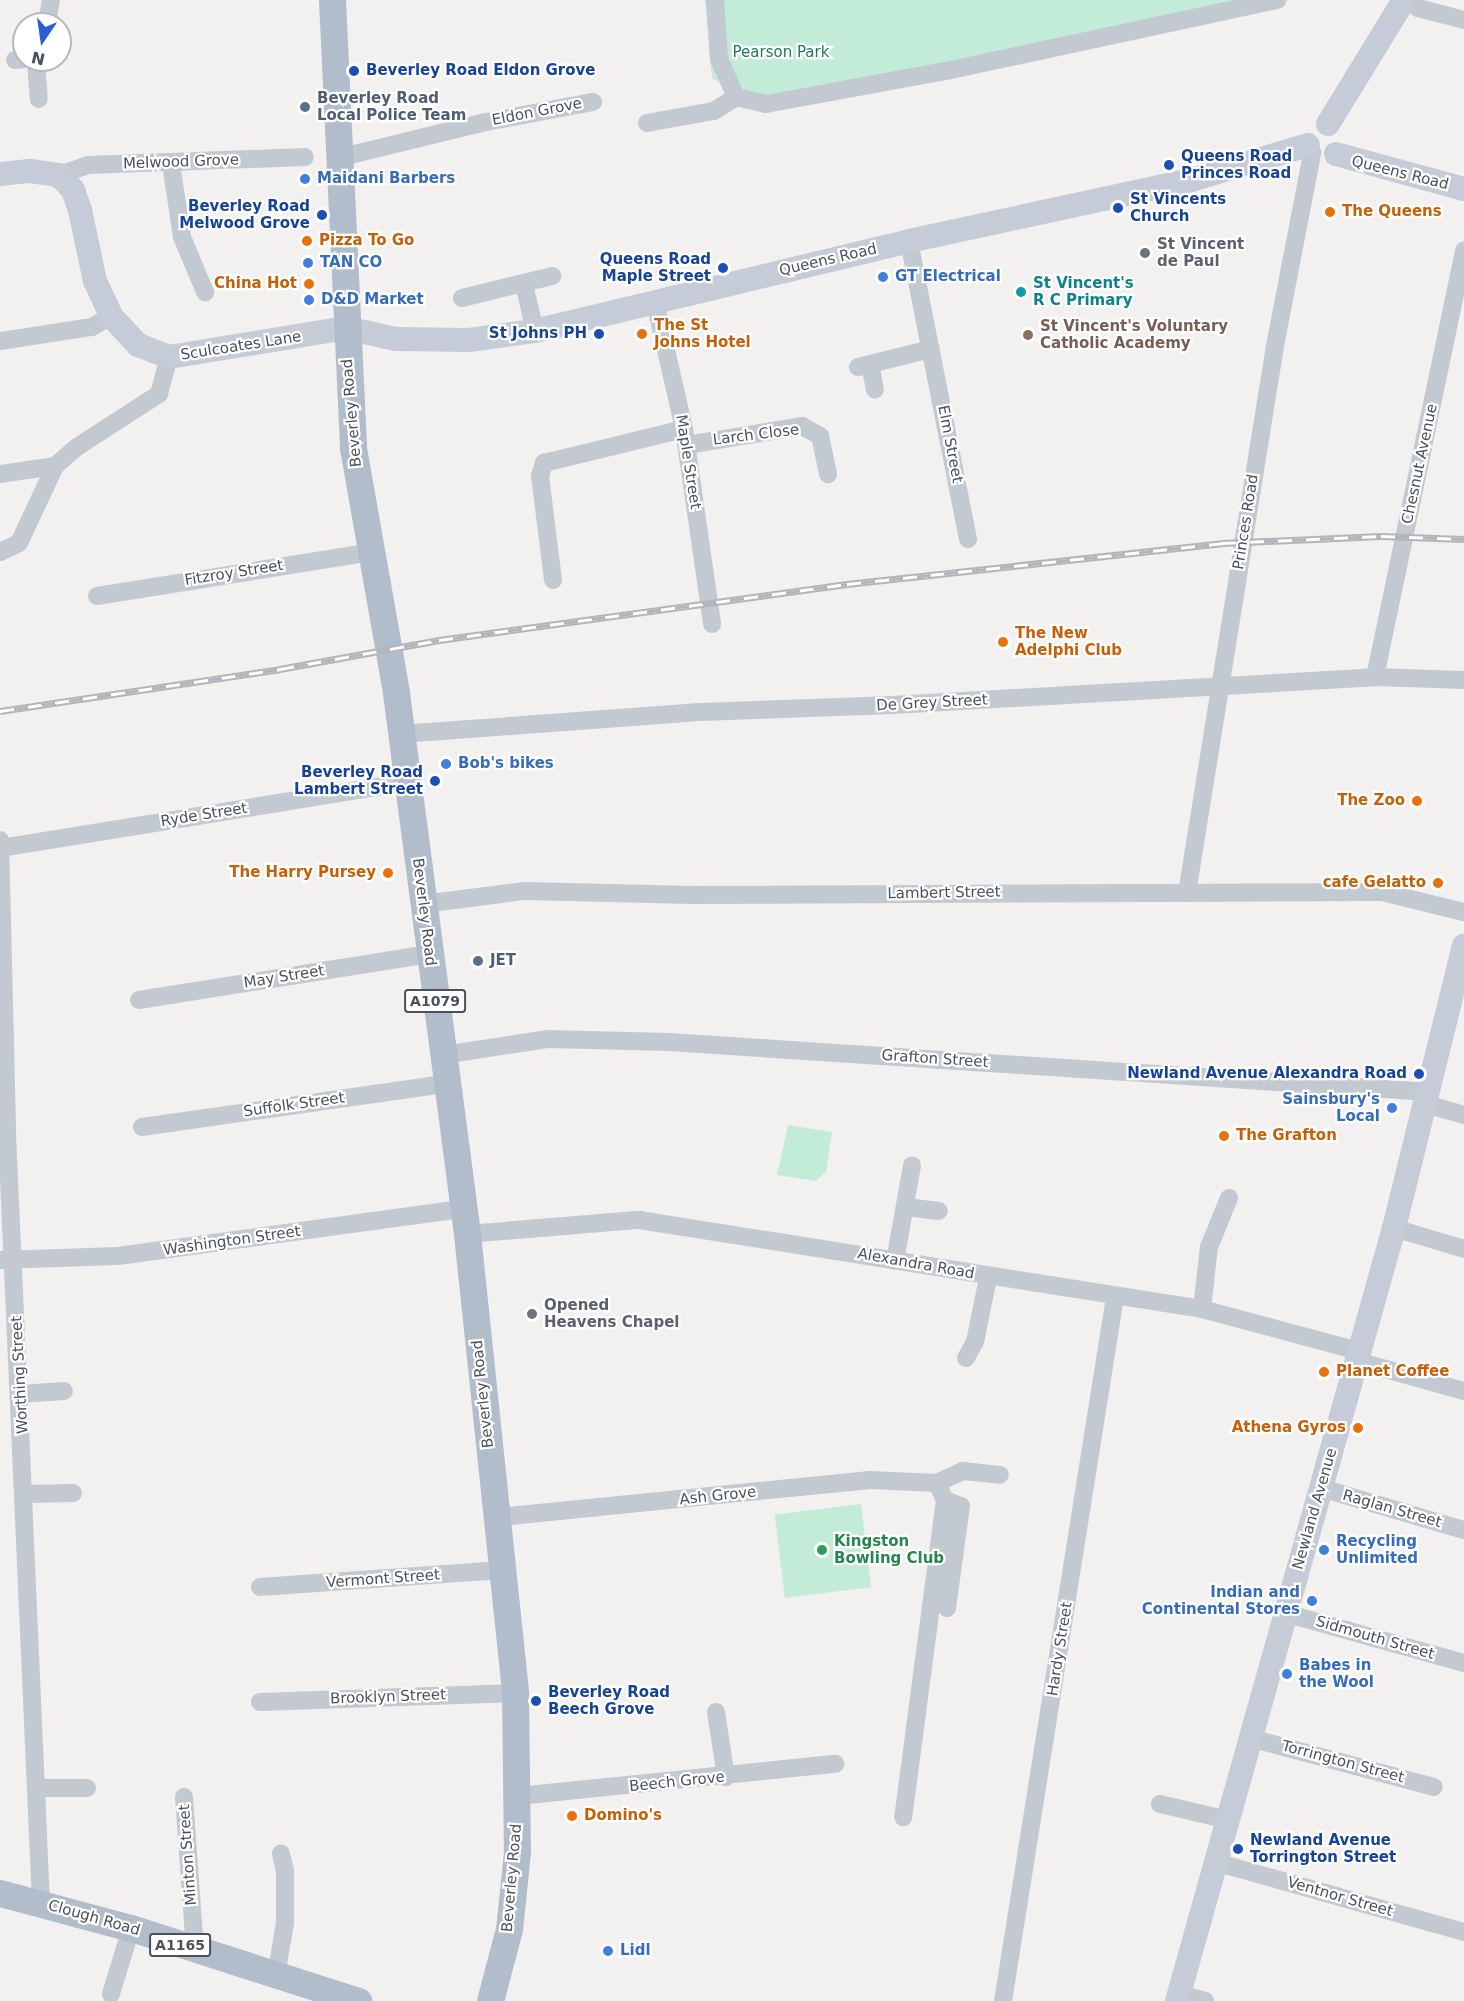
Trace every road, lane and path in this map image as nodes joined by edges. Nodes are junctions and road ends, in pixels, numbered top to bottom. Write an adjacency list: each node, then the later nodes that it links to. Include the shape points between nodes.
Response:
1 (332, 0): 15 (main road, Beverley Road / A1079)
2 (715, 0): 7 (street, via 719,59)
3 (1277, 0): 7 (street, via 834,93 766,104)
4 (1405, 0): 5 (street, via 1418,8); 11 (street)
5 (1464, 20)
6 (37, 72): 8 (street)
7 (736, 98): 10 (street, via 714,111)
8 (39, 99)
9 (593, 102): 15 (street, Eldon Grove, via 486,122)
10 (647, 123)
11 (1328, 124): 12 (street, via 1310,131); 13 (street, via 1340,134 1341,146)
12 (1310, 149): 13 (street, via 1323,158); 20 (street, Queens Road, via 1191,180); 46 (street, Princes Road, via 1259,440)
13 (1336, 154): 19 (street, Queens Road)
14 (305, 157): 16 (street, Melwood Grove)
15 (342, 157): 28 (main road, Beverley Road / A1079)
16 (171, 164): 18 (street, Melwood Grove, via 88,165); 24 (street, via 182,237)
17 (0, 174): 18 (street, via 30,171)
18 (59, 175): 27 (street, Sculcoates Lane, via 73,190 95,281)
19 (1464, 189)
20 (909, 241): 26 (street, Queens Road); 31 (street, Elm Street)
21 (1464, 250): 44 (street, Chesnut Avenue)
22 (552, 276): 23 (street)
23 (524, 284): 25 (street); 29 (street)
24 (205, 292)
25 (462, 298)
26 (654, 302): 29 (street, Queens Road); 34 (street, Maple Street)
27 (111, 316): 30 (street, via 92,327); 32 (street, Sculcoates Lane, via 138,345)
28 (346, 328): 29 (street, Queens Road, via 396,339 448,340); 32 (street, Sculcoates Lane); 40 (main road, Beverley Road / A1079, via 352,448)
29 (535, 331)
30 (0, 341)
31 (931, 349): 33 (street, via 864,366); 38 (street, Elm Street)
32 (170, 357): 35 (street, via 159,394 77,447)
33 (875, 390)
34 (686, 437): 37 (street, Larch Close, via 802,426 820,436); 41 (street, Larch Close, via 544,464 540,476); 43 (street, Maple Street)
35 (55, 466): 36 (street); 39 (street, via 19,543)
36 (0, 474)
37 (828, 474)
38 (968, 539)
39 (1, 552)
40 (372, 552): 42 (street, Fitzroy Street); 47 (main road, Beverley Road / A1079)
41 (553, 580)
42 (97, 596)
43 (712, 624)
44 (1375, 677): 45 (street, De Grey Street); 46 (street, De Grey Street)
45 (1464, 680)
46 (1223, 686): 47 (street, De Grey Street, via 700,712); 50 (street, Princes Road)
47 (401, 734): 48 (main road, Beverley Road / A1079)
48 (407, 782): 49 (street, Ryde Street); 51 (main road, Beverley Road / A1079)
49 (0, 845): 68 (street, Worthing Street)
50 (1187, 892): 51 (street, Lambert Street, via 693,895 525,891); 52 (street, Lambert Street, via 1382,892)
51 (423, 904): 53 (main road, Beverley Road / A1079)
52 (1464, 912)
53 (429, 954): 55 (street, May Street); 56 (main road, Beverley Road / A1079)
54 (1462, 959): 58 (street, Newland Avenue)
55 (139, 1000)
56 (443, 1055): 57 (main road, Beverley Road / A1079); 58 (street, Grafton Street, via 547,1039 669,1042)
57 (446, 1084): 60 (street, Suffolk Street); 65 (main road, Beverley Road / A1079)
58 (1427, 1098): 59 (street, Grafton Street); 66 (street, Newland Avenue)
59 (1464, 1115)
60 (142, 1127)
61 (912, 1166): 63 (street)
62 (1229, 1198): 72 (street, via 1209,1247)
63 (906, 1207): 64 (street); 69 (street)
64 (939, 1211)
65 (465, 1222): 68 (street, Washington Street, via 118,1256); 69 (street, Alexandra Road, via 639,1220); 84 (main road, Beverley Road / A1079)
66 (1394, 1228): 67 (street); 73 (street, Newland Avenue)
67 (1464, 1249)
68 (7, 1259): 77 (street, Worthing Street)
69 (895, 1261): 70 (street, Alexandra Road)
70 (988, 1278): 71 (street, Alexandra Road); 74 (street, via 975,1342)
71 (1114, 1297): 72 (street, Alexandra Road); 117 (street, Hardy Street)
72 (1202, 1309): 73 (street, Alexandra Road)
73 (1358, 1356): 76 (street, Alexandra Road); 80 (street, Newland Avenue)
74 (966, 1358)
75 (64, 1391): 77 (street)
76 (1464, 1391)
77 (20, 1394): 82 (street, Worthing Street)
78 (1000, 1475): 79 (street, Ash Grove, via 963,1471)
79 (937, 1482): 83 (street); 84 (street, Ash Grove, via 870,1480)
80 (1320, 1488): 85 (street, Raglan Street); 89 (street, Newland Avenue)
81 (73, 1493): 82 (street)
82 (25, 1494): 98 (street, Worthing Street)
83 (945, 1500): 88 (street, via 961,1506); 103 (street)
84 (499, 1517): 86 (main road, Beverley Road / A1079)
85 (1464, 1530)
86 (505, 1570): 87 (street, Vermont Street); 91 (main road, Beverley Road / A1079)
87 (260, 1587)
88 (947, 1608)
89 (1285, 1613): 90 (street, Sidmouth Street); 94 (street, Newland Avenue)
90 (1464, 1663)
91 (515, 1693): 92 (street, Brooklyn Street); 100 (main road, Beverley Road / A1079)
92 (260, 1702)
93 (716, 1712): 96 (street)
94 (1250, 1738): 97 (street, Torrington Street); 104 (street, Newland Avenue)
95 (835, 1764): 96 (street, Beech Grove)
96 (726, 1777): 100 (street, Beech Grove)
97 (1434, 1787)
98 (37, 1788): 99 (street); 108 (street, Worthing Street)
99 (87, 1788)
100 (518, 1796): 116 (main road, Beverley Road / A1079, via 509,1929)
101 (184, 1797): 111 (street, Minton Street)
102 (1160, 1804): 104 (street)
103 (903, 1817)
104 (1228, 1820): 106 (street, Newland Avenue)
105 (280, 1852): 112 (street, via 285,1871 285,1923)
106 (1215, 1862): 110 (street, Ventnor Street); 114 (street, Newland Avenue)
107 (0, 1893): 108 (main road, Clough Road / A1165)
108 (41, 1903): 109 (main road, Clough Road / A1165)
109 (131, 1928): 111 (main road, Clough Road / A1165); 113 (street)
110 (1464, 1932)
111 (195, 1950): 112 (main road, Clough Road / A1165)
112 (276, 1976): 115 (main road, Clough Road / A1165)
113 (111, 1994)
114 (1178, 1997): 118 (street)
115 (359, 2001)
116 (490, 2001)
117 (1003, 2001)
118 (1205, 2001)

